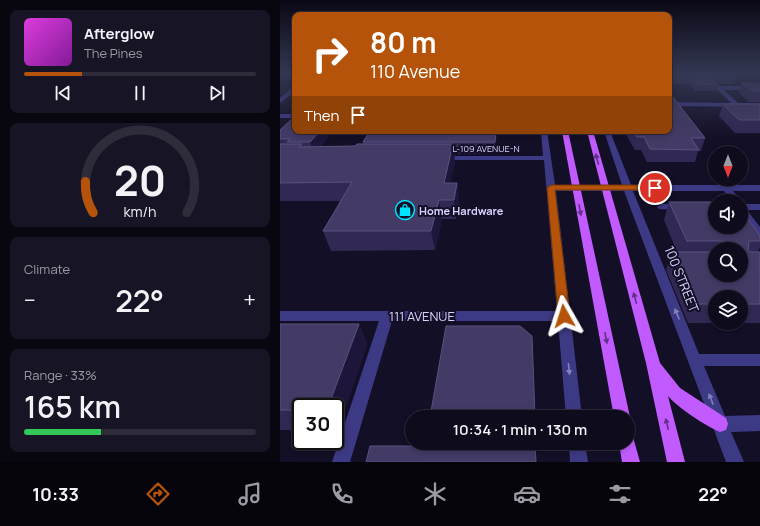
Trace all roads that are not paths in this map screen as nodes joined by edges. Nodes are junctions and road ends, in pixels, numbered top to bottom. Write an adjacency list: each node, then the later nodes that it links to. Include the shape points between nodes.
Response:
1 (289, 94): 3 (street)
2 (725, 94): 5 (street)
3 (280, 101)
4 (672, 104): 5 (street)
5 (737, 104): 6 (street)
6 (760, 105)
7 (280, 116): 8 (street)
8 (292, 116)
9 (544, 134): 14 (street)
10 (566, 134): 16 (main road)
11 (591, 134): 17 (main road, one-way to 11)
12 (608, 134): 18 (street, 100 STREET)
13 (432, 158): 14 (street, L-109 AVENUE-N)
14 (547, 158): 15 (street)
15 (551, 188): 16 (street); 32 (street)
16 (576, 188): 17 (street); 37 (main road, one-way to 37)
17 (604, 188): 18 (street); 35 (main road, one-way to 17)
18 (626, 188): 19 (street); 28 (street, 100 STREET)
19 (726, 188): 20 (street); 21 (street)
20 (760, 188)
21 (731, 194)
22 (662, 207): 23 (street)
23 (692, 207)
24 (748, 207): 25 (street)
25 (760, 207)
26 (748, 217): 27 (street)
27 (760, 234)
28 (658, 265): 29 (street); 33 (street, 100 STREET, one-way to 28)
29 (672, 265)
30 (280, 316): 31 (street, 111 AVENUE)
31 (387, 316): 32 (street, 111 AVENUE); 42 (street)
32 (564, 316): 36 (street, one-way to 36)
33 (696, 360): 34 (street); 39 (street, 100 STREET, one-way to 33)
34 (760, 360)
35 (653, 363): 39 (main road, via 675,393); 45 (main road, one-way to 35)
36 (573, 410)
37 (621, 410)
38 (760, 423): 39 (street)
39 (720, 424): 46 (street, 100 STREET)
40 (578, 450): 43 (street)
41 (628, 450): 44 (main road)
42 (341, 462)
43 (579, 462)
44 (631, 462)
45 (676, 462)
46 (735, 462)

